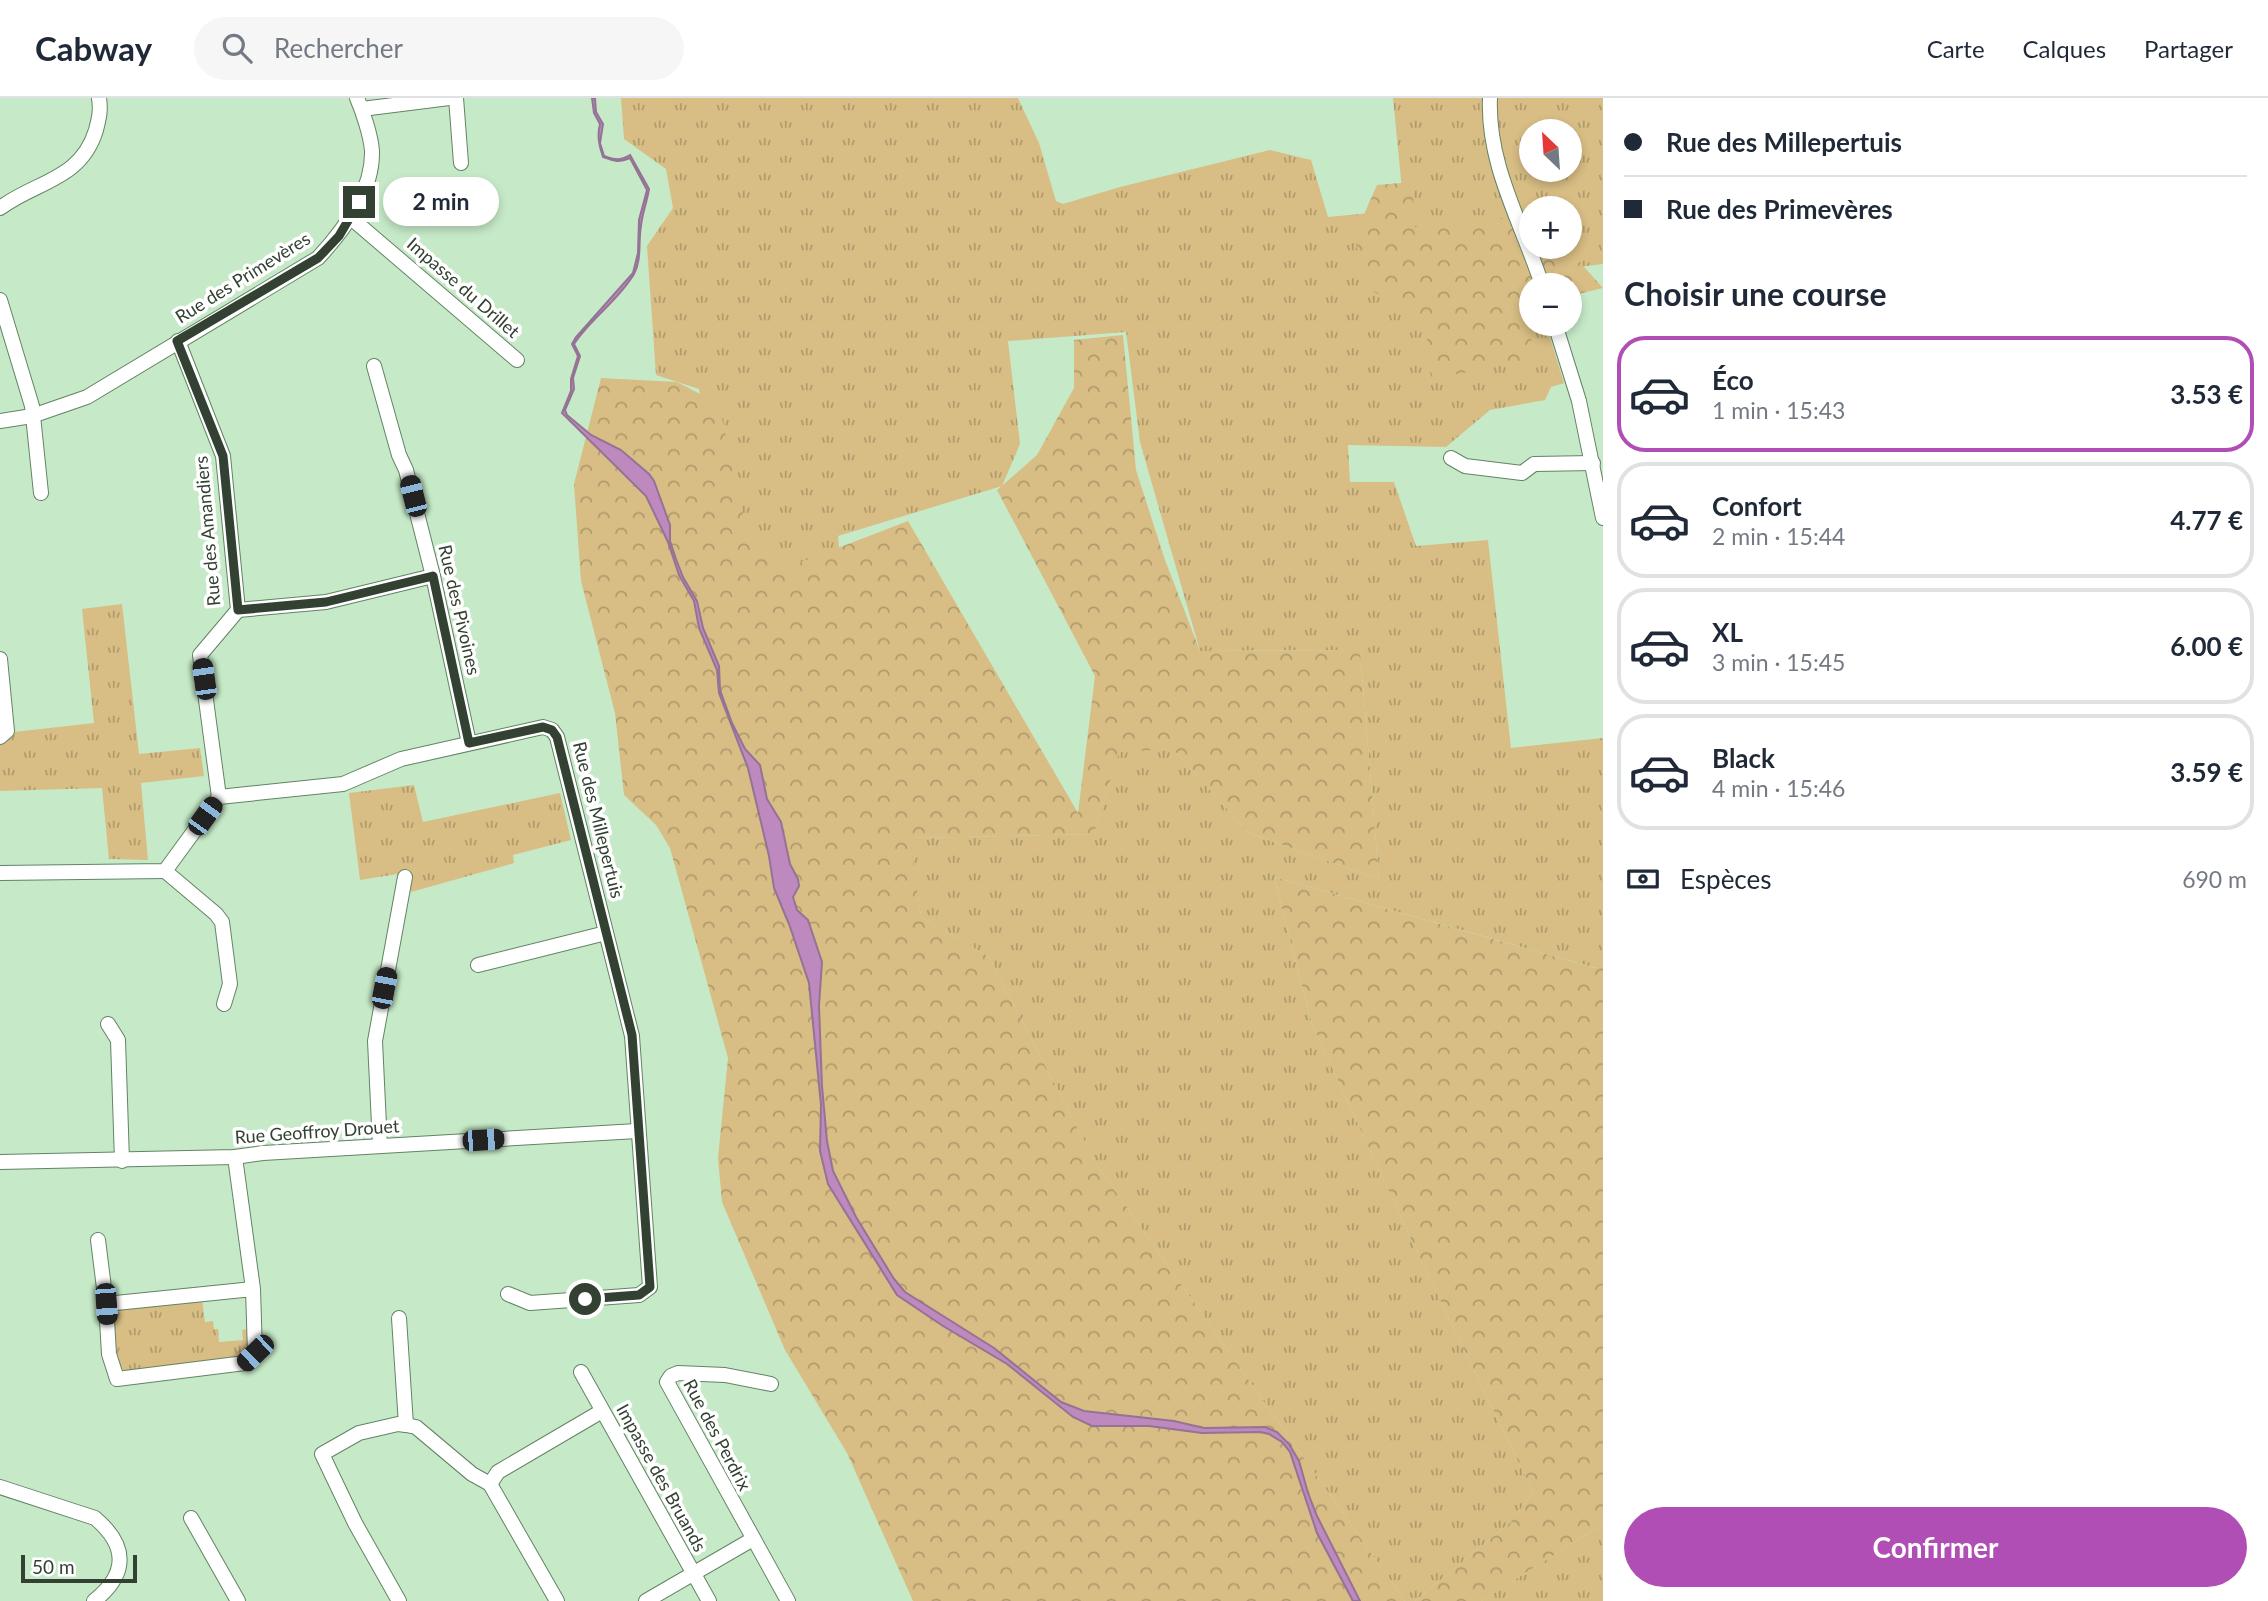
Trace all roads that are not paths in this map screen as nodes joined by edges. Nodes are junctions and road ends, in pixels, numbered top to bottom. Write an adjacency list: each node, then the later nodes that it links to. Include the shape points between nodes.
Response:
1 (99, 98): 7 (street, via 101,113 91,145 75,167)
2 (449, 98): 5 (street)
3 (456, 98): 6 (street)
4 (1490, 98): 9 (street, via 1489,121 1499,172)
5 (360, 104): 8 (street, Rue des Primevères, via 372,151 366,186)
6 (461, 163)
7 (0, 208)
8 (351, 218): 12 (street, Rue des Primevères, via 318,258); 13 (street, Impasse du Drillet)
9 (1537, 273)
10 (0, 300): 15 (street)
11 (1559, 336): 18 (street)
12 (177, 341): 15 (street, Rue des Primevères, via 87,397); 22 (street, Rue des Amandiers, via 223,456)
13 (517, 360)
14 (374, 366): 21 (street, Rue des Pivoines)
15 (32, 416): 16 (street, Rue des Primevères); 19 (street)
16 (0, 421)
17 (1451, 458): 18 (street, via 1465,466 1522,473 1534,464)
18 (1593, 463): 20 (street)
19 (41, 493)
20 (1603, 518)
21 (433, 576): 22 (street, via 326,602); 25 (street, Rue des Pivoines)
22 (238, 610): 26 (street, Rue des Amandiers, via 200,655)
23 (0, 659): 24 (street, via 7,730)
24 (0, 737)
25 (469, 743): 26 (street, Rue des Millepertuis, via 401,759 343,784); 30 (street, Rue des Millepertuis, via 543,727 552,730)
26 (219, 797): 27 (street)
27 (165, 871): 28 (street); 32 (street, via 222,922 230,984)
28 (0, 873)
29 (405, 877): 35 (street, via 374,1041)
30 (606, 933): 31 (street); 34 (street, Rue des Millepertuis, via 632,1035)
31 (478, 965)
32 (224, 1004)
33 (108, 1024): 37 (street, via 118,1040)
34 (637, 1131): 35 (street, Rue Geoffroy Drouet); 41 (street, Rue des Millepertuis, via 650,1287 639,1295 530,1303)
35 (380, 1146): 36 (street, Rue Geoffroy Drouet)
36 (235, 1157): 37 (street, Rue Geoffroy Drouet); 40 (street)
37 (122, 1160): 38 (street, Rue Geoffroy Drouet)
38 (0, 1162)
39 (98, 1240): 42 (street)
40 (253, 1289): 42 (street); 42 (street, via 255,1353 245,1363 117,1380 109,1354)
41 (508, 1294)
42 (106, 1304)
43 (399, 1318): 47 (street)
44 (580, 1372): 46 (street, Impasse des Bruands)
45 (771, 1384): 51 (street, Rue des Perdrix, via 725,1375 678,1373 667,1382)
46 (602, 1411): 48 (street, via 498,1472); 52 (street, Impasse des Bruands)
47 (406, 1425): 48 (street, via 416,1427); 55 (street, via 359,1433 321,1454)
48 (490, 1484): 56 (street)
49 (0, 1488): 53 (street, via 95,1518 108,1529 121,1561 106,1592)
50 (191, 1518): 54 (street)
51 (752, 1539): 52 (street); 59 (street, Rue des Perdrix)
52 (693, 1575): 57 (street); 58 (street, Impasse des Bruands)
53 (94, 1601)
54 (238, 1601)
55 (399, 1601)
56 (557, 1601)
57 (646, 1601)
58 (709, 1601)
59 (788, 1601)

